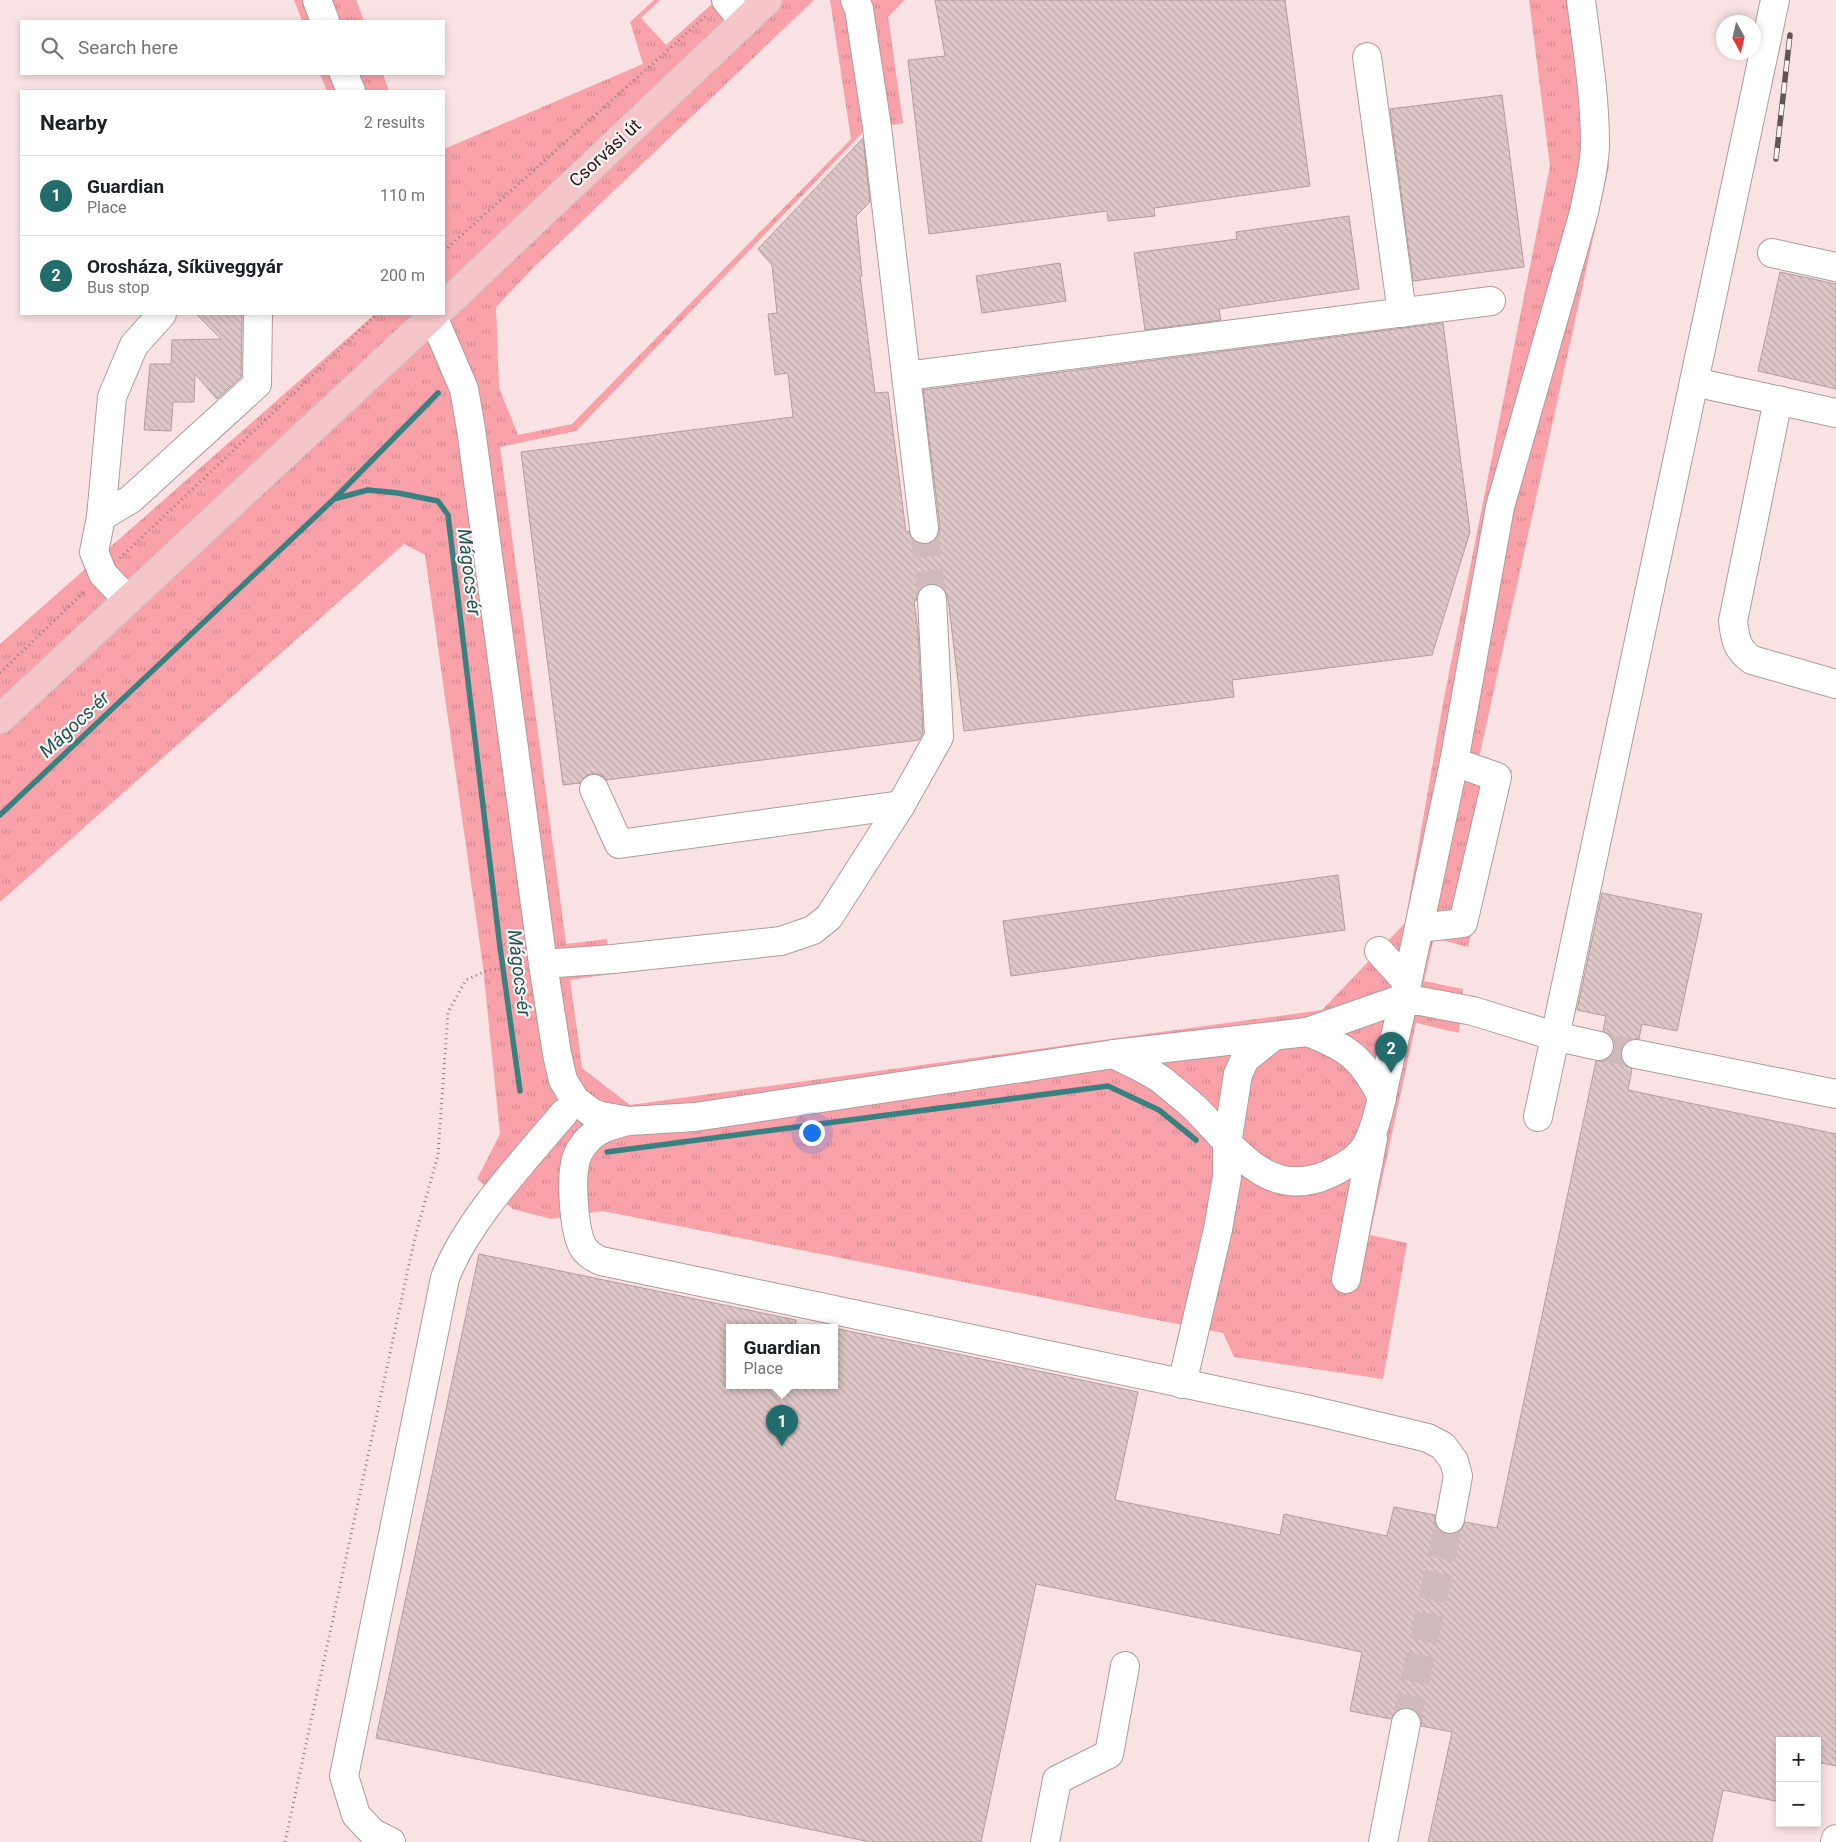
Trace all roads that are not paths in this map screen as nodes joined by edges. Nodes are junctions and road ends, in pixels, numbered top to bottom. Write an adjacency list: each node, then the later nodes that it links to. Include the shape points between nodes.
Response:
1 (317, 0): 7 (street)
2 (767, 0): 8 (main road, Csorvási út)
3 (855, 0): 21 (street, via 877,127)
4 (1580, 0): 31 (street, via 1592,86 1595,146 1592,176 1500,507)
5 (1775, 0): 22 (street)
6 (717, 7): 8 (street)
7 (325, 20)
8 (744, 22): 15 (main road, Csorvási út)
9 (1366, 57): 16 (street)
10 (344, 75): 11 (street)
11 (351, 90)
12 (1772, 254): 13 (street)
13 (1836, 267)
14 (1492, 301): 16 (street)
15 (445, 304)
16 (1402, 312): 21 (street)
17 (161, 315): 25 (street, via 134,345 112,397)
18 (258, 315): 25 (street, via 257,384 131,499)
19 (433, 315): 28 (main road, Csorvási út)
20 (437, 315): 36 (street, via 464,389 471,429)
21 (906, 376): 26 (street)
22 (1694, 382): 23 (street); 40 (street)
23 (1778, 400): 24 (street); 29 (street, via 1734,634 1737,645 1752,660)
24 (1836, 413)
25 (101, 517): 28 (street, via 94,552 103,574)
26 (924, 529)
27 (932, 599): 33 (street, via 939,737)
28 (128, 600): 30 (main road, Csorvási út)
29 (1836, 684)
30 (0, 719)
31 (1454, 762): 34 (street); 34 (street, via 1497,777 1463,923)
32 (594, 789): 33 (street, via 619,844)
33 (901, 804): 36 (street, via 829,917 814,930 781,941)
34 (1419, 928): 37 (street)
35 (1379, 951): 37 (street)
36 (543, 964): 42 (street)
37 (1405, 990): 38 (street); 40 (street); 46 (street)
38 (1307, 1032): 39 (street); 46 (street, via 1344,1048 1359,1061 1373,1079)
39 (1274, 1036): 43 (street); 50 (street, via 1245,1059 1238,1074)
40 (1554, 1036): 41 (street); 48 (street)
41 (1599, 1046)
42 (557, 1054): 47 (street); 49 (street, via 563,1080 575,1100 601,1116)
43 (1114, 1054): 49 (street, via 694,1117); 50 (street, via 1162,1080 1195,1108)
44 (1636, 1054): 45 (street)
45 (1836, 1094)
46 (1379, 1111): 50 (street, via 1366,1146 1355,1159 1311,1180 1279,1180 1262,1172); 52 (street)
47 (564, 1113): 51 (street); 57 (street, via 498,1192 460,1246 445,1278 344,1776 356,1815 373,1833)
48 (1538, 1117)
49 (629, 1121): 51 (street, via 600,1130 584,1144 575,1162)
50 (1227, 1144): 53 (street, via 1227,1177 1218,1229)
51 (573, 1185): 53 (street, via 581,1243 588,1253 601,1261)
52 (1346, 1279)
53 (1182, 1384): 54 (street, via 1428,1438 1443,1446 1454,1461 1458,1476)
54 (1450, 1519)
55 (1125, 1666): 58 (street, via 1109,1754 1057,1780)
56 (1406, 1722): 59 (street)
57 (391, 1842)
58 (1045, 1842)
59 (1382, 1842)

